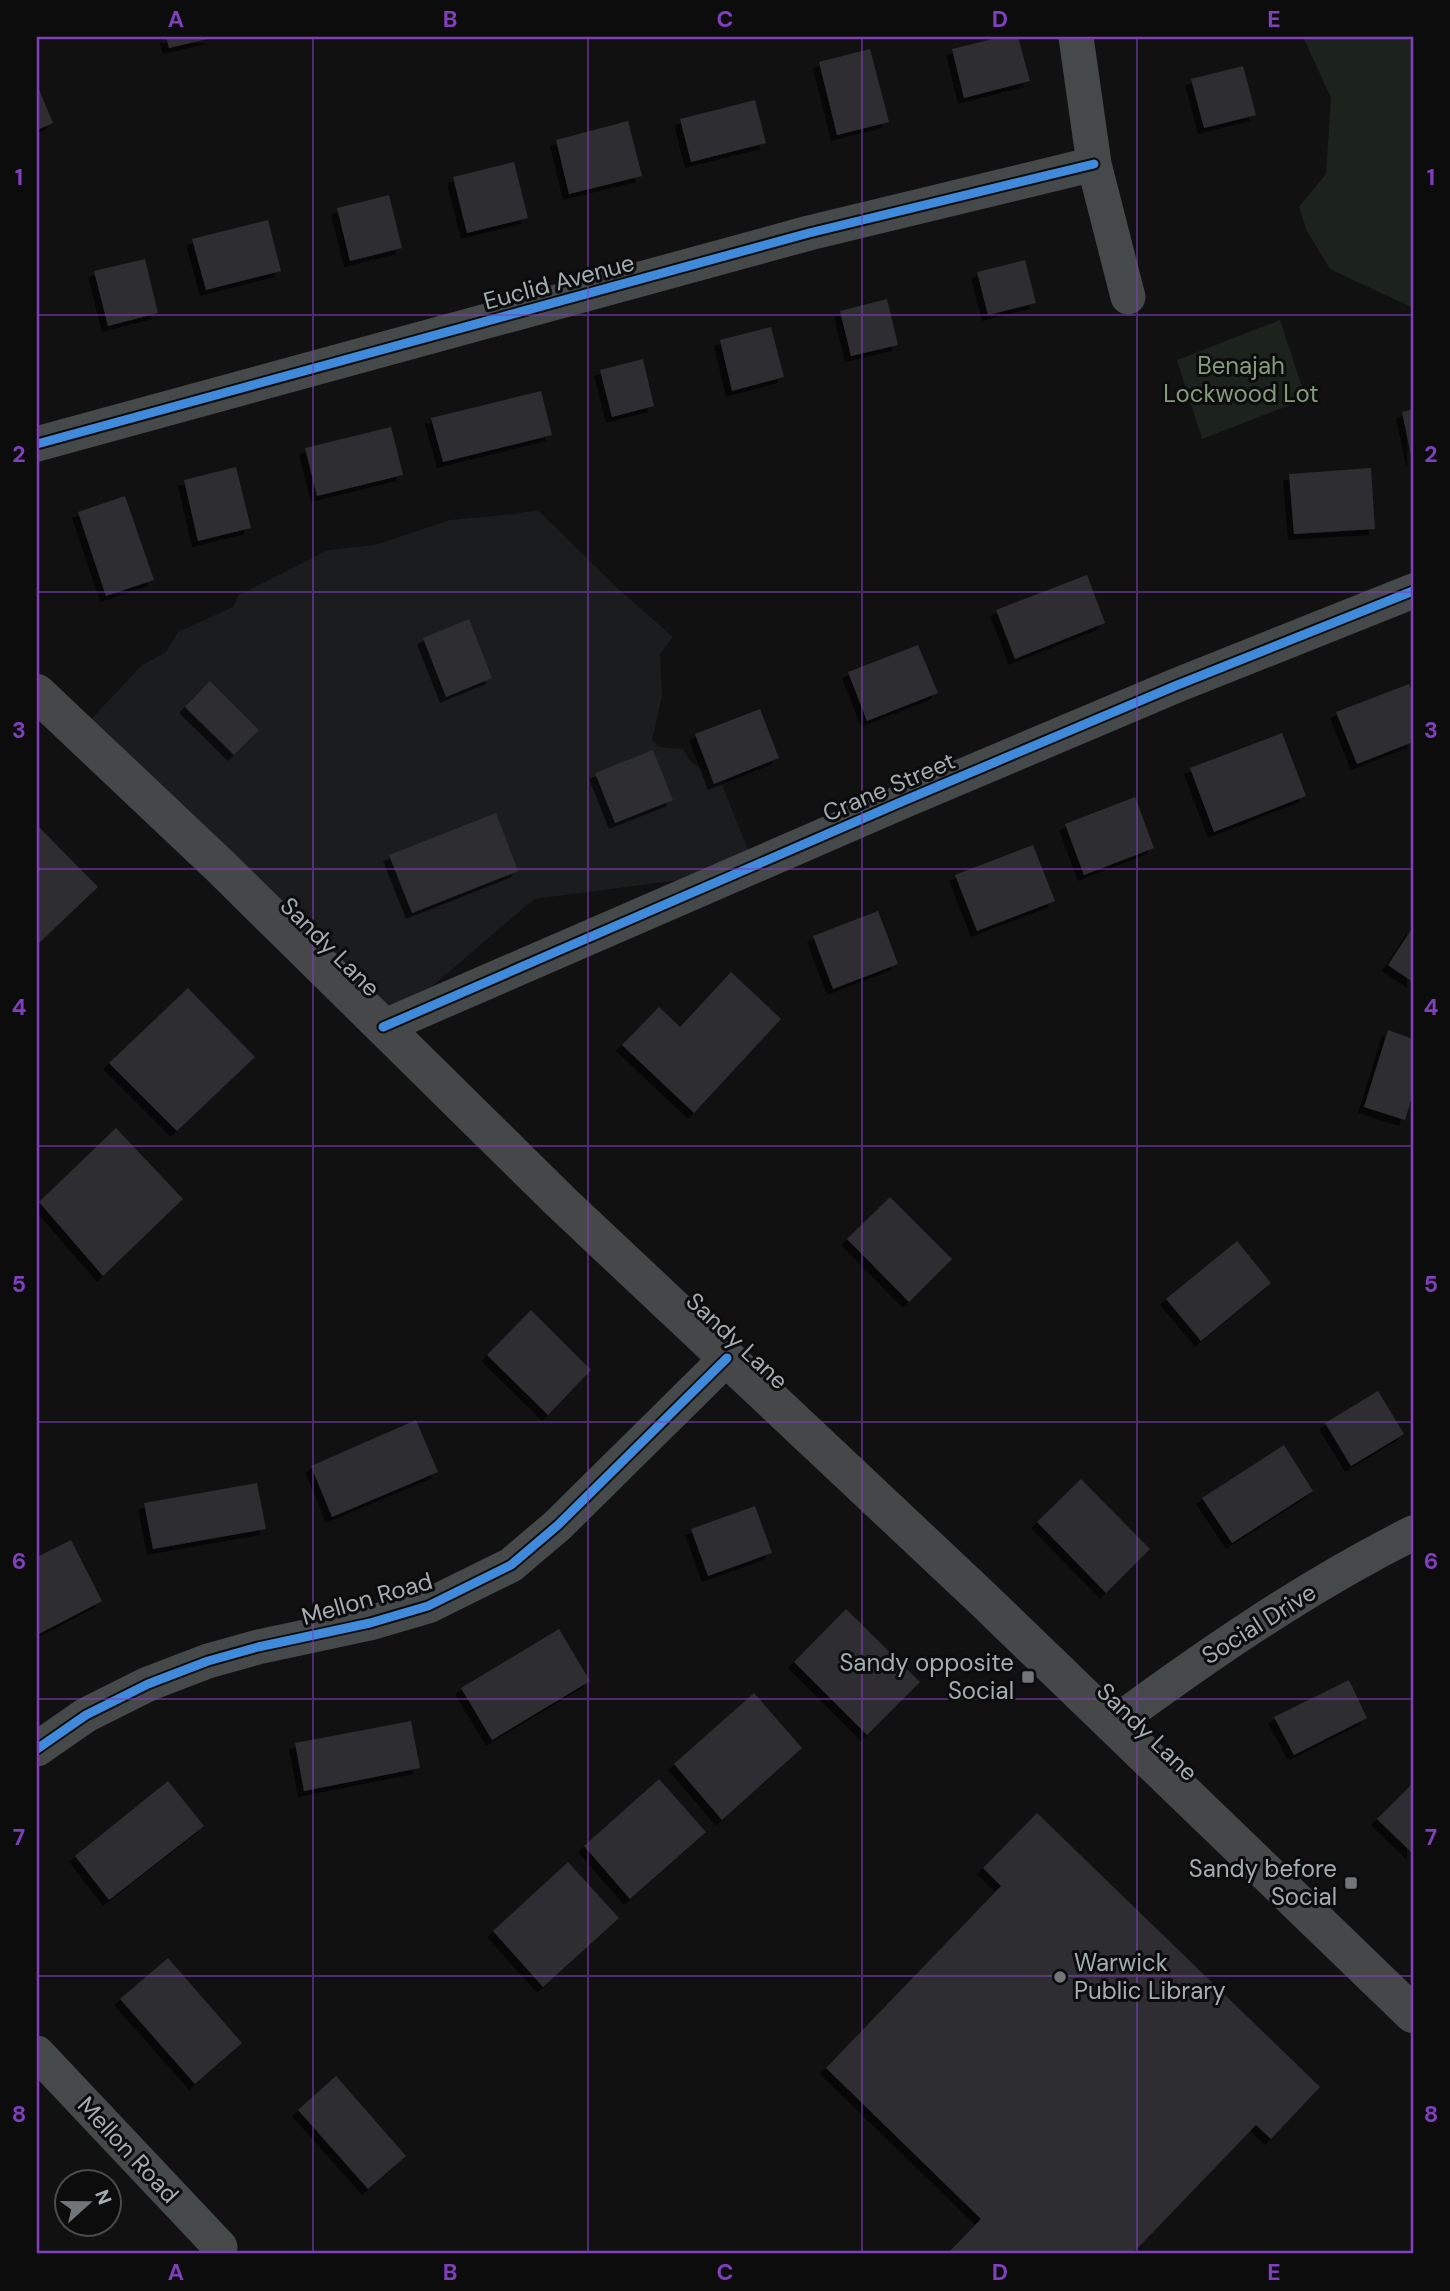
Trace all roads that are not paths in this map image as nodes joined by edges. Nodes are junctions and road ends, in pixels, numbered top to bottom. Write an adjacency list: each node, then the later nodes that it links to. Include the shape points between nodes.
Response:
1 (1076, 37): 2 (street)
2 (1094, 164): 3 (street); 4 (street, Euclid Avenue, via 808,233)
3 (1128, 297)
4 (37, 444)
5 (1413, 591): 7 (street, Crane Street, via 950,781)
6 (37, 693): 7 (main road, Sandy Lane)
7 (383, 1027): 8 (main road, Sandy Lane)
8 (727, 1358): 10 (main road, Sandy Lane); 11 (street, Mellon Road, via 558,1525 511,1565 428,1606 258,1647 148,1684 86,1715)
9 (1413, 1533): 10 (street, Social Drive, via 1202,1658)
10 (1112, 1725): 12 (main road, Sandy Lane)
11 (37, 1749)
12 (1413, 2014)
13 (37, 2053): 14 (street, Mellon Road)
14 (220, 2247)

